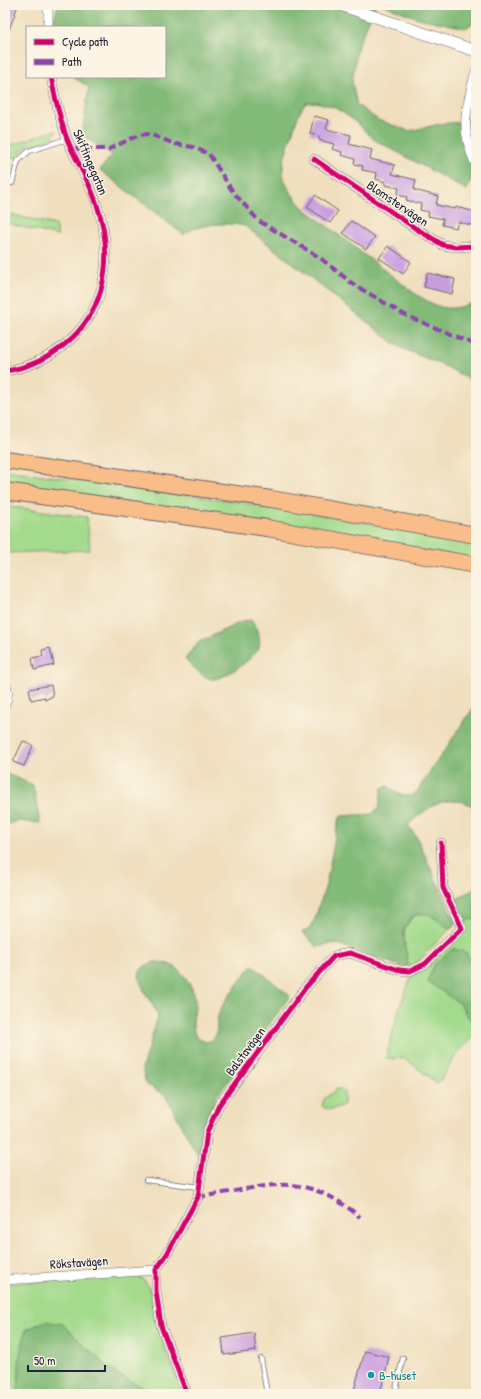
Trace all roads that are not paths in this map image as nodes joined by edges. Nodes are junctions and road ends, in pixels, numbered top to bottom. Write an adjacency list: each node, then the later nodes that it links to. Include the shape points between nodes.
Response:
1 (48, 5): 3 (street)
2 (340, 5): 4 (street)
3 (48, 26)
4 (476, 51)
5 (476, 74): 9 (street, via 464,122 466,139)
6 (51, 78): 7 (street, Skiftingegatan)
7 (67, 139): 10 (lane, via 29,151 18,162); 12 (street, Skiftingegatan, via 97,204 106,235 107,252 103,284 84,325 62,348 42,361)
8 (314, 159): 11 (street, Blomstervägen, via 433,239 456,247)
9 (476, 165)
10 (12, 183)
11 (476, 246)
12 (5, 371)
13 (5, 460): 15 (highway, via 271,499)
14 (5, 491): 16 (highway, via 267,528)
15 (476, 535)
16 (476, 565)
17 (5, 683): 18 (street, via 8,696)
18 (5, 704)
19 (441, 843): 21 (street, Balstavägen, via 443,888 462,928 425,964 410,971 399,970 350,953 334,956 306,988 219,1105 207,1132)
20 (146, 1180): 21 (lane)
21 (199, 1187): 22 (street, Balstavägen, via 198,1197)
22 (156, 1270): 23 (street, Rökstavägen); 26 (street, via 161,1326)
23 (5, 1280)
24 (403, 1358): 28 (lane)
25 (261, 1359): 27 (lane)
26 (187, 1394)
27 (267, 1394)
28 (395, 1394)

